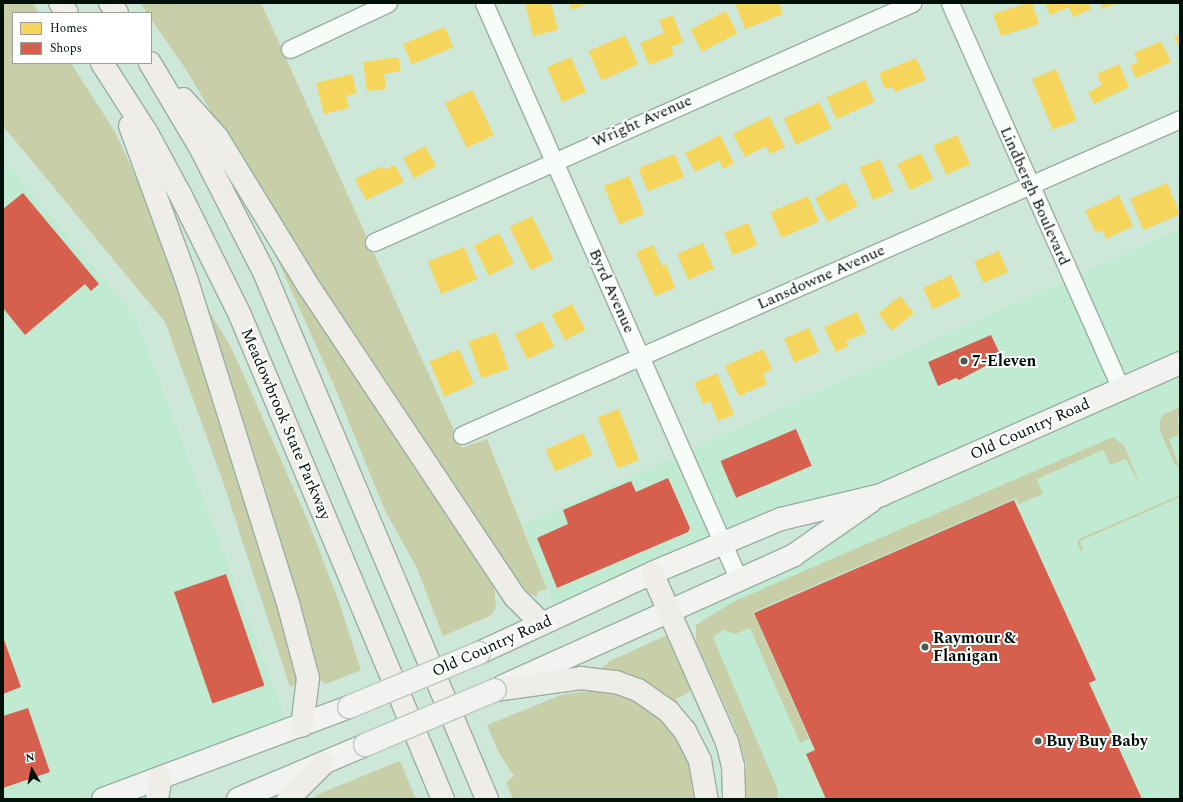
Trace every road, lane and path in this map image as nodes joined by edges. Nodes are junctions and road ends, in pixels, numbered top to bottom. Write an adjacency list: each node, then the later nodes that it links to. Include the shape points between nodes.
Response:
1 (60, 3): 7 (highway)
2 (110, 3): 8 (highway)
3 (388, 3): 9 (street)
4 (484, 3): 14 (street, Byrd Avenue)
5 (912, 3): 14 (street, Wright Avenue)
6 (950, 3): 15 (street, Lindbergh Boulevard)
7 (67, 12)
8 (116, 12)
9 (290, 49)
10 (151, 64): 26 (highway, via 217,137 309,287 510,590 519,603)
11 (151, 64): 31 (highway, via 204,155 264,272)
12 (106, 69): 28 (highway, via 178,252 289,607 308,678); 36 (highway, Meadowbrook State Parkway, via 147,133 235,303)
13 (1180, 119): 15 (street, Lansdowne Avenue)
14 (554, 160): 16 (street, Wright Avenue); 17 (street, Byrd Avenue)
15 (1030, 185): 17 (street, Lansdowne Avenue); 19 (street, Lindbergh Boulevard)
16 (374, 242)
17 (640, 356): 20 (street, Lansdowne Avenue); 22 (street, Byrd Avenue)
18 (1180, 363): 19 (main road, Old Country Road)
19 (1121, 389): 21 (main road, Old Country Road)
20 (462, 435)
21 (881, 495): 22 (main road, Old Country Road, via 781,519); 24 (main road, Old Country Road, via 794,555)
22 (723, 544): 23 (main road, Old Country Road); 24 (street, Byrd Avenue)
23 (652, 573): 25 (highway); 26 (main road, Old Country Road)
24 (739, 580): 25 (main road, Old Country Road)
25 (669, 611): 27 (main road, Old Country Road); 38 (highway, via 727,742 733,766)
26 (542, 624): 28 (main road, Old Country Road, bridge, via 480,653)
27 (495, 690): 29 (main road, Old Country Road, bridge); 37 (highway, via 581,678 616,682 638,690 669,712 685,731 700,761)
28 (302, 726): 30 (main road, Old Country Road)
29 (324, 763): 34 (main road, Old Country Road); 35 (highway)
30 (161, 777): 32 (main road, Old Country Road); 33 (highway)
31 (486, 797)
32 (103, 799)
33 (157, 799)
34 (238, 799)
35 (288, 799)
36 (443, 799)
37 (707, 799)
38 (734, 799)

